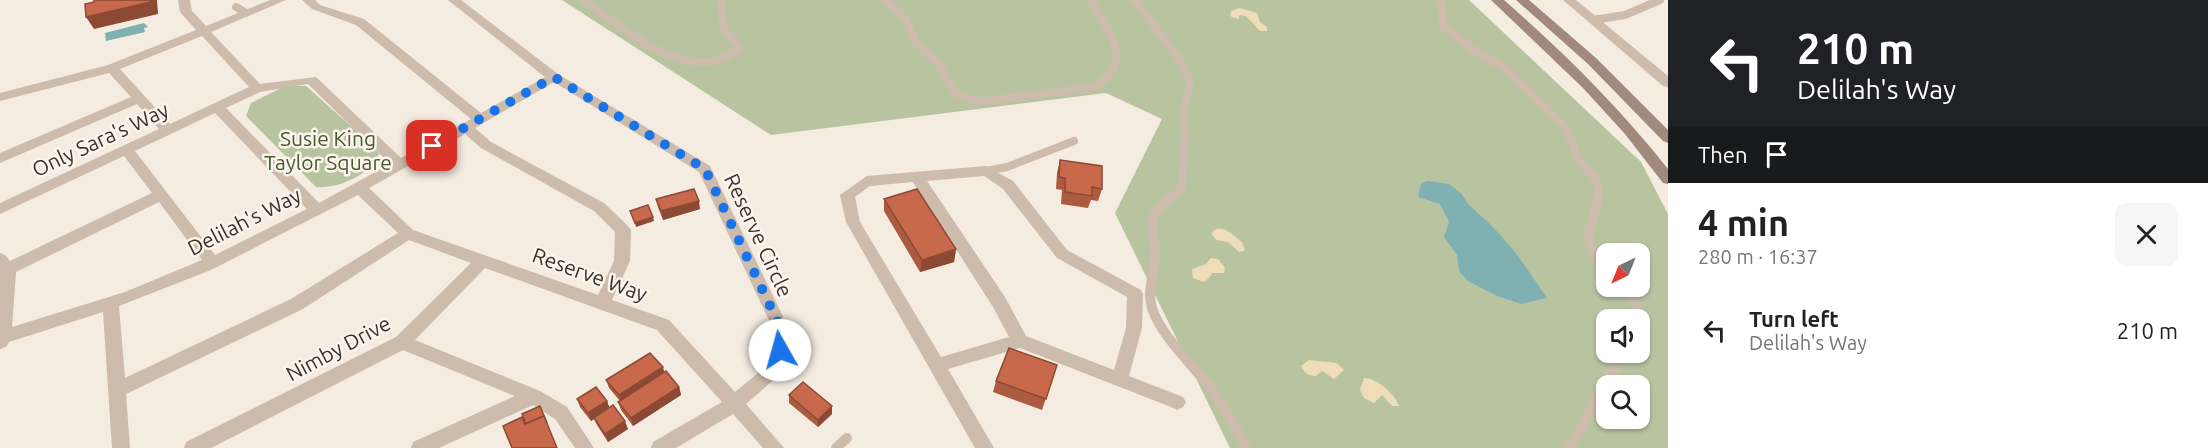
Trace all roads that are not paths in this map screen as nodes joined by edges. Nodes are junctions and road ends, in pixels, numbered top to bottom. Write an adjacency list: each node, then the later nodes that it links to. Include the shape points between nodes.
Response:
1 (184, 0): 16 (street, via 186,12)
2 (280, 0): 16 (street, via 241,10)
3 (308, 0): 24 (street, via 316,7 360,22)
4 (454, 0): 18 (street, Reserve Circle)
5 (584, 0): 6 (lane, via 652,48 700,62 729,57 740,50 726,31)
6 (721, 0)
7 (885, 0): 8 (lane, via 905,18 917,44 939,64 955,93 970,100 987,101 1095,87 1104,82 1114,72 1118,55)
8 (1091, 0)
9 (1135, 0): 65 (lane, via 1179,59 1190,85 1183,114 1182,188 1157,209 1151,221 1155,256 1149,294 1152,309 1174,345 1212,390)
10 (1440, 0): 40 (lane, via 1443,26 1506,69 1566,128 1579,160 1599,189 1587,236)
11 (1497, 0): 34 (street, via 1572,69)
12 (1522, 0): 27 (street, via 1592,61)
13 (1569, 0): 15 (street)
14 (1660, 0): 15 (lane, via 1625,15)
15 (1593, 20): 19 (street)
16 (203, 30): 17 (street); 20 (street)
17 (112, 68): 21 (street); 22 (street)
18 (554, 77): 24 (street, Delilah's Way); 54 (street, Reserve Circle, via 705,169 783,333 778,366)
19 (1668, 83)
20 (257, 88): 23 (street); 31 (street, via 311,80)
21 (0, 97)
22 (140, 98): 26 (street); 30 (street)
23 (218, 106): 26 (street, Only Sara's Way); 38 (street)
24 (480, 119): 25 (street, Delilah's Way)
25 (465, 127): 31 (street, Delilah's Way); 45 (street, via 486,145 599,207 623,230 622,261)
26 (168, 130): 29 (street, Only Sara's Way)
27 (1668, 138)
28 (1074, 141): 32 (lane)
29 (126, 150): 36 (street); 37 (street, Only Sara's Way)
30 (0, 158)
31 (399, 165): 35 (street, Delilah's Way)
32 (986, 171): 33 (street); 51 (street, via 1008,185 1062,254 1135,294 1134,328)
33 (917, 177): 47 (street, via 984,276); 50 (street, via 867,181 848,195 853,222)
34 (1668, 179)
35 (359, 187): 38 (street, Delilah's Way); 39 (street, Reserve Way)
36 (161, 195): 42 (street); 43 (street)
37 (0, 209)
38 (316, 209): 42 (street, Delilah's Way)
39 (408, 234): 41 (street, Reserve Way); 52 (street, via 297,304)
40 (1596, 258)
41 (483, 260): 45 (street, Reserve Way); 48 (street, Nimby Drive)
42 (212, 262): 44 (street, Delilah's Way)
43 (4, 264): 46 (street)
44 (111, 303): 46 (street, Delilah's Way); 52 (street)
45 (603, 303): 54 (street, Reserve Way, via 663,325)
46 (1, 339)
47 (1020, 341): 50 (street); 51 (street)
48 (402, 342): 53 (street); 58 (street, Nimby Drive)
49 (1617, 363): 66 (lane, via 1599,389)
50 (937, 365): 64 (street)
51 (1119, 381): 55 (street)
52 (117, 390): 57 (street)
53 (534, 396): 59 (street); 60 (street, via 561,413)
54 (735, 402): 61 (street, Reserve Circle); 62 (street, Reserve Way)
55 (1177, 402)
56 (847, 438): 63 (lane)
57 (121, 448)
58 (193, 448)
59 (420, 448)
60 (585, 448)
61 (660, 448)
62 (775, 448)
63 (836, 448)
64 (985, 448)
65 (1248, 448)
66 (1569, 448)

